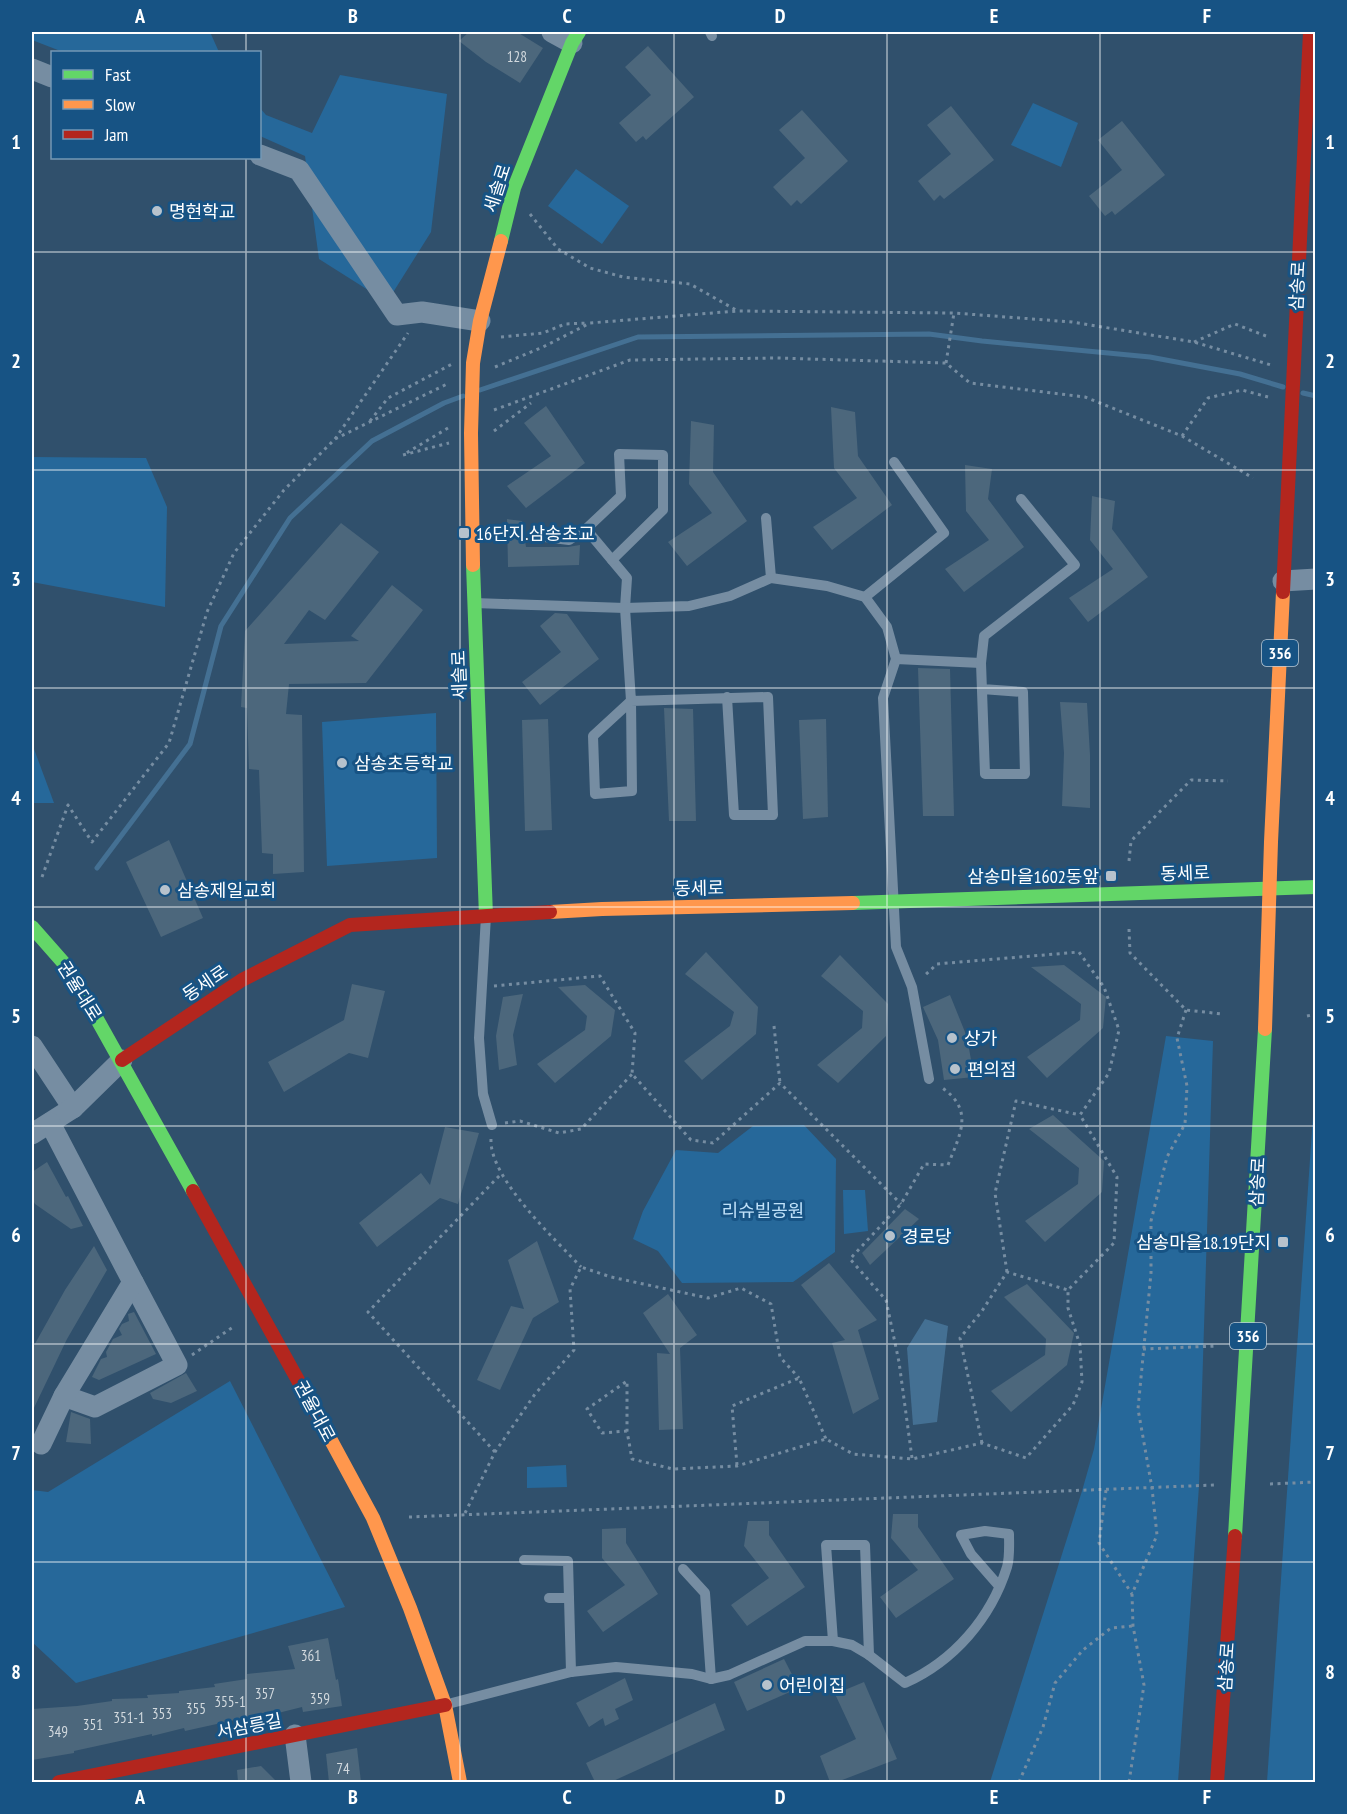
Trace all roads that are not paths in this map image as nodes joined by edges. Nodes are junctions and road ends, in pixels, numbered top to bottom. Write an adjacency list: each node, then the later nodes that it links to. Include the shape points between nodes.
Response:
1 (552, 32): 3 (street)
2 (1310, 32): 16 (main road, 삼송로 / 356)
3 (576, 37): 7 (main road, 세솔로, via 514,188)
4 (32, 69): 5 (street)
5 (51, 77)
6 (261, 155): 7 (street, via 299,170 397,315 422,312)
7 (480, 321): 18 (main road, 세솔로, via 473,363 471,433)
8 (894, 462): 17 (lane, via 944,533)
9 (1021, 499): 21 (lane, via 1075,565 984,636)
10 (766, 518): 14 (lane)
11 (586, 529): 12 (lane, via 569,540); 13 (lane); 13 (lane, via 621,496 619,454 663,455 663,510)
12 (545, 537)
13 (612, 560): 19 (lane, via 627,578)
14 (771, 578): 17 (lane, via 827,586); 19 (lane, via 730,596 689,606)
15 (1316, 579): 16 (street)
16 (1283, 581): 26 (main road, 삼송로 / 356)
17 (866, 597): 20 (lane, via 887,627)
18 (474, 603): 19 (lane); 28 (main road, 세솔로)
19 (625, 608): 24 (lane)
20 (896, 659): 21 (lane); 27 (lane, via 883,698)
21 (981, 663): 22 (lane)
22 (982, 689): 22 (lane, via 985,774 1025,774 1023,692)
23 (728, 697): 23 (lane, via 768,697 773,815 734,815); 24 (lane)
24 (631, 701): 24 (lane, via 632,791 595,794 593,736)
25 (1316, 887): 26 (main road, 동세로)
26 (1270, 889): 27 (main road, 동세로); 54 (main road, 삼송로 / 356, via 1239,1485)
27 (895, 902): 28 (main road, 동세로, via 602,909); 32 (lane, via 896,947 912,987)
28 (486, 916): 31 (main road, 동세로, via 350,925 242,980); 35 (lane, via 479,1038 483,1094)
29 (32, 927): 31 (main road, 권율대로, via 69,969)
30 (32, 1046): 33 (street)
31 (122, 1060): 33 (street); 49 (main road, 권율대로, via 373,1518)
32 (929, 1079)
33 (73, 1108): 34 (street)
34 (50, 1123): 36 (street); 37 (street)
35 (492, 1125)
36 (32, 1134)
37 (133, 1282): 38 (street); 38 (street, via 177,1365 95,1407)
38 (64, 1396): 39 (street)
39 (41, 1444)
40 (524, 1560): 44 (lane, via 568,1560)
41 (683, 1569): 48 (lane, via 705,1593)
42 (999, 1586): 42 (lane, via 1008,1564 1009,1534 985,1531 961,1535 971,1554); 46 (lane, via 969,1635 924,1675 904,1683)
43 (549, 1598): 44 (lane)
44 (569, 1598): 47 (lane)
45 (833, 1641): 46 (lane, via 852,1645); 46 (lane, via 826,1545 865,1545); 48 (lane, via 805,1641 729,1675)
46 (869, 1655)
47 (571, 1672): 48 (lane, via 616,1667); 49 (lane)
48 (711, 1679)
49 (445, 1705): 50 (main road, 서삼릉길); 53 (main road, 권율대로)
50 (296, 1734): 51 (main road, 서삼릉길); 52 (street)
51 (59, 1782)
52 (301, 1782)
53 (460, 1782)
54 (1217, 1782)

